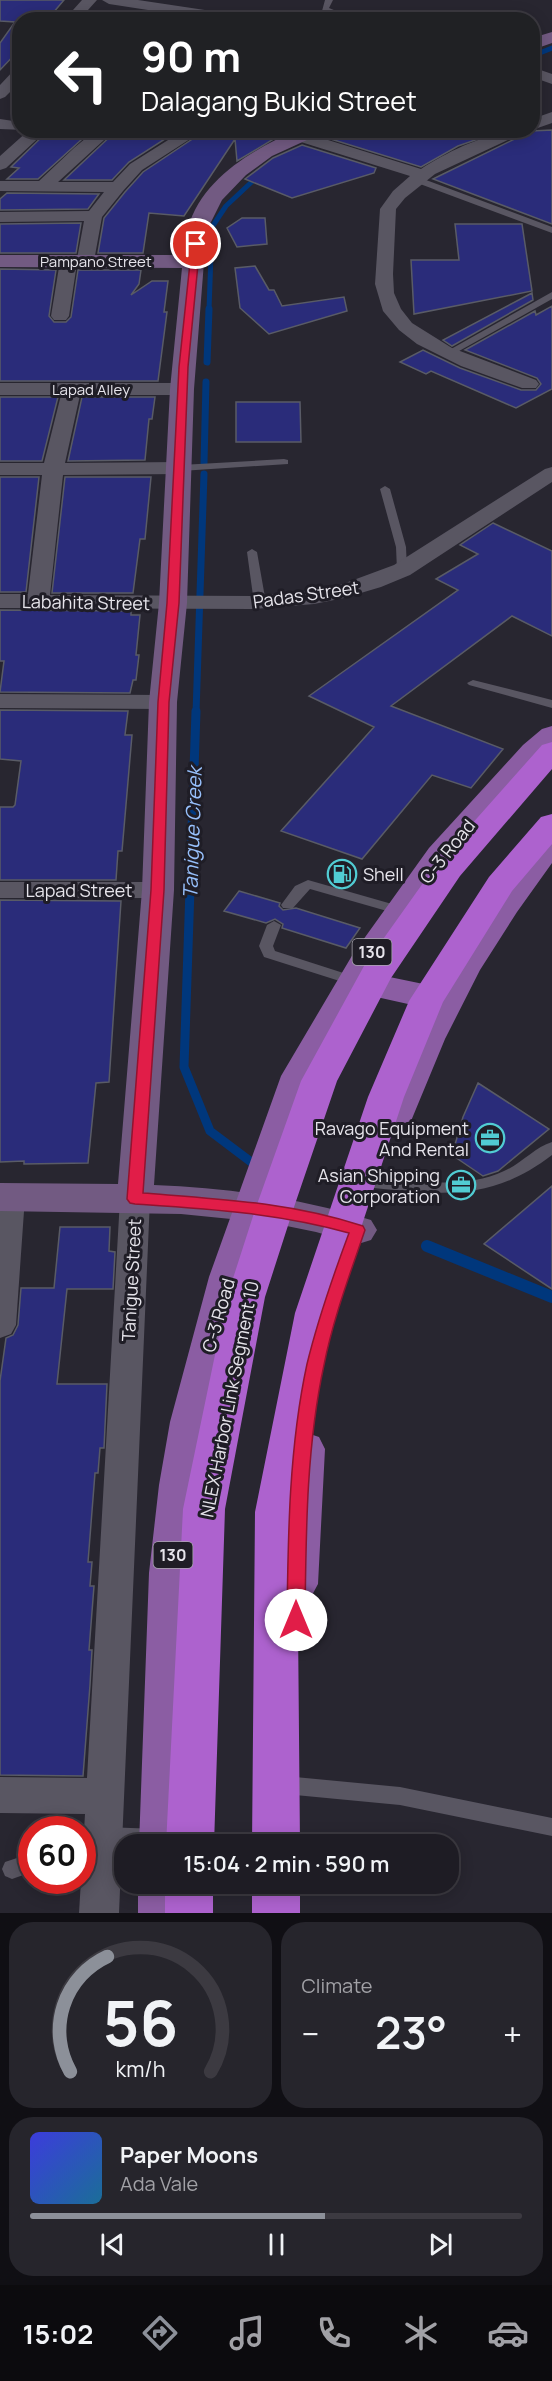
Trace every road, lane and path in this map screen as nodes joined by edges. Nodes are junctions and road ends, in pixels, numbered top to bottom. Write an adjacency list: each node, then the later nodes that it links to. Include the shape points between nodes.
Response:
1 (90, 0): 4 (street)
2 (109, 0): 5 (street)
3 (329, 0): 6 (lane, via 325,9)
4 (79, 12)
5 (192, 12)
6 (333, 12)
7 (12, 84): 8 (street)
8 (3, 98)
9 (33, 138): 15 (street)
10 (97, 138): 17 (street)
11 (183, 138): 19 (street, via 136,167)
12 (288, 138): 25 (street, Tanigue Street, via 239,171 213,197 199,226)
13 (310, 138): 16 (street)
14 (503, 138): 16 (street)
15 (0, 165)
16 (418, 177): 22 (lane); 28 (street, via 395,197 388,209 385,294 395,318 426,342)
17 (45, 185): 18 (street); 19 (street)
18 (0, 186)
19 (117, 187): 20 (street)
20 (94, 216): 21 (street); 24 (street)
21 (0, 217)
22 (552, 230)
23 (0, 261): 24 (street, Pampano Street)
24 (77, 261): 25 (street, Pampano Street); 27 (street)
25 (193, 262): 32 (street, Tanigue Street)
26 (552, 295): 28 (lane)
27 (60, 316)
28 (449, 353): 29 (street)
29 (529, 384)
30 (0, 389): 31 (street, Lapad Alley)
31 (72, 389): 32 (street, Lapad Alley); 36 (street)
32 (182, 389): 34 (street, Tanigue Street)
33 (284, 462): 34 (lane)
34 (181, 468): 36 (street); 43 (street, Tanigue Street)
35 (0, 469): 36 (street)
36 (53, 469): 42 (street)
37 (552, 473): 40 (street, Padas Street)
38 (385, 489): 40 (lane, via 401,547)
39 (252, 552): 44 (lane)
40 (402, 570): 44 (street, Padas Street, via 355,589)
41 (0, 601): 42 (street, Labahita Street)
42 (38, 601): 43 (street, Labahita Street)
43 (181, 603): 44 (street, Padas Street); 47 (street, Tanigue Street)
44 (260, 603)
45 (473, 683): 48 (lane)
46 (0, 701): 47 (street)
47 (164, 702): 54 (street, Tanigue Street)
48 (552, 704)
49 (552, 735): 56 (main road, C-3 Road / 130, via 440,855)
50 (552, 752): 73 (highway, NLEX Harbor Link Segment 10, via 449,869 376,974 319,1081 246,1297 204,1509)
51 (552, 824): 74 (highway, via 500,884 426,1001 386,1096 314,1313 276,1512)
52 (552, 841): 59 (main road, via 513,891)
53 (0, 890): 54 (street, Lapad Street)
54 (158, 890): 63 (street, Tanigue Street)
55 (288, 905): 56 (lane, via 308,884)
56 (401, 911): 58 (main road, C-3 Road / 130)
57 (274, 926): 58 (lane, via 266,946 269,954)
58 (354, 981): 59 (main road); 64 (main road, C-3 Road / 130, via 298,1076)
59 (445, 1000): 61 (main road, via 405,1094)
60 (552, 1147): 61 (lane, via 532,1164 488,1185 443,1189)
61 (374, 1182): 65 (main road)
62 (5, 1197): 63 (street); 66 (street)
63 (135, 1199): 64 (street); 69 (street, Tanigue Street)
64 (253, 1207): 65 (street); 72 (main road, C-3 Road / 130, via 228,1277 201,1375 180,1485 171,1573)
65 (358, 1230): 67 (main road, via 331,1305 306,1419 297,1548)
66 (0, 1324)
67 (295, 1786): 70 (lane, via 400,1796); 75 (main road)
68 (0, 1795): 69 (street)
69 (106, 1796): 71 (street, Tanigue Street)
70 (552, 1827)
71 (96, 1830)
72 (170, 1834)
73 (172, 1834)
74 (276, 1834)
75 (296, 1834)
76 (96, 1841): 77 (lane)
77 (114, 1844)
78 (18, 1867): 79 (lane)
79 (12, 1869)
80 (96, 1876): 85 (street, Tanigue Street)
81 (165, 1894): 86 (main road, C-3 Road / 130)
82 (189, 1894): 87 (highway)
83 (276, 1894): 88 (highway)
84 (297, 1894): 89 (main road)
85 (99, 1913)
86 (162, 1913)
87 (189, 1913)
88 (276, 1913)
89 (298, 1913)

